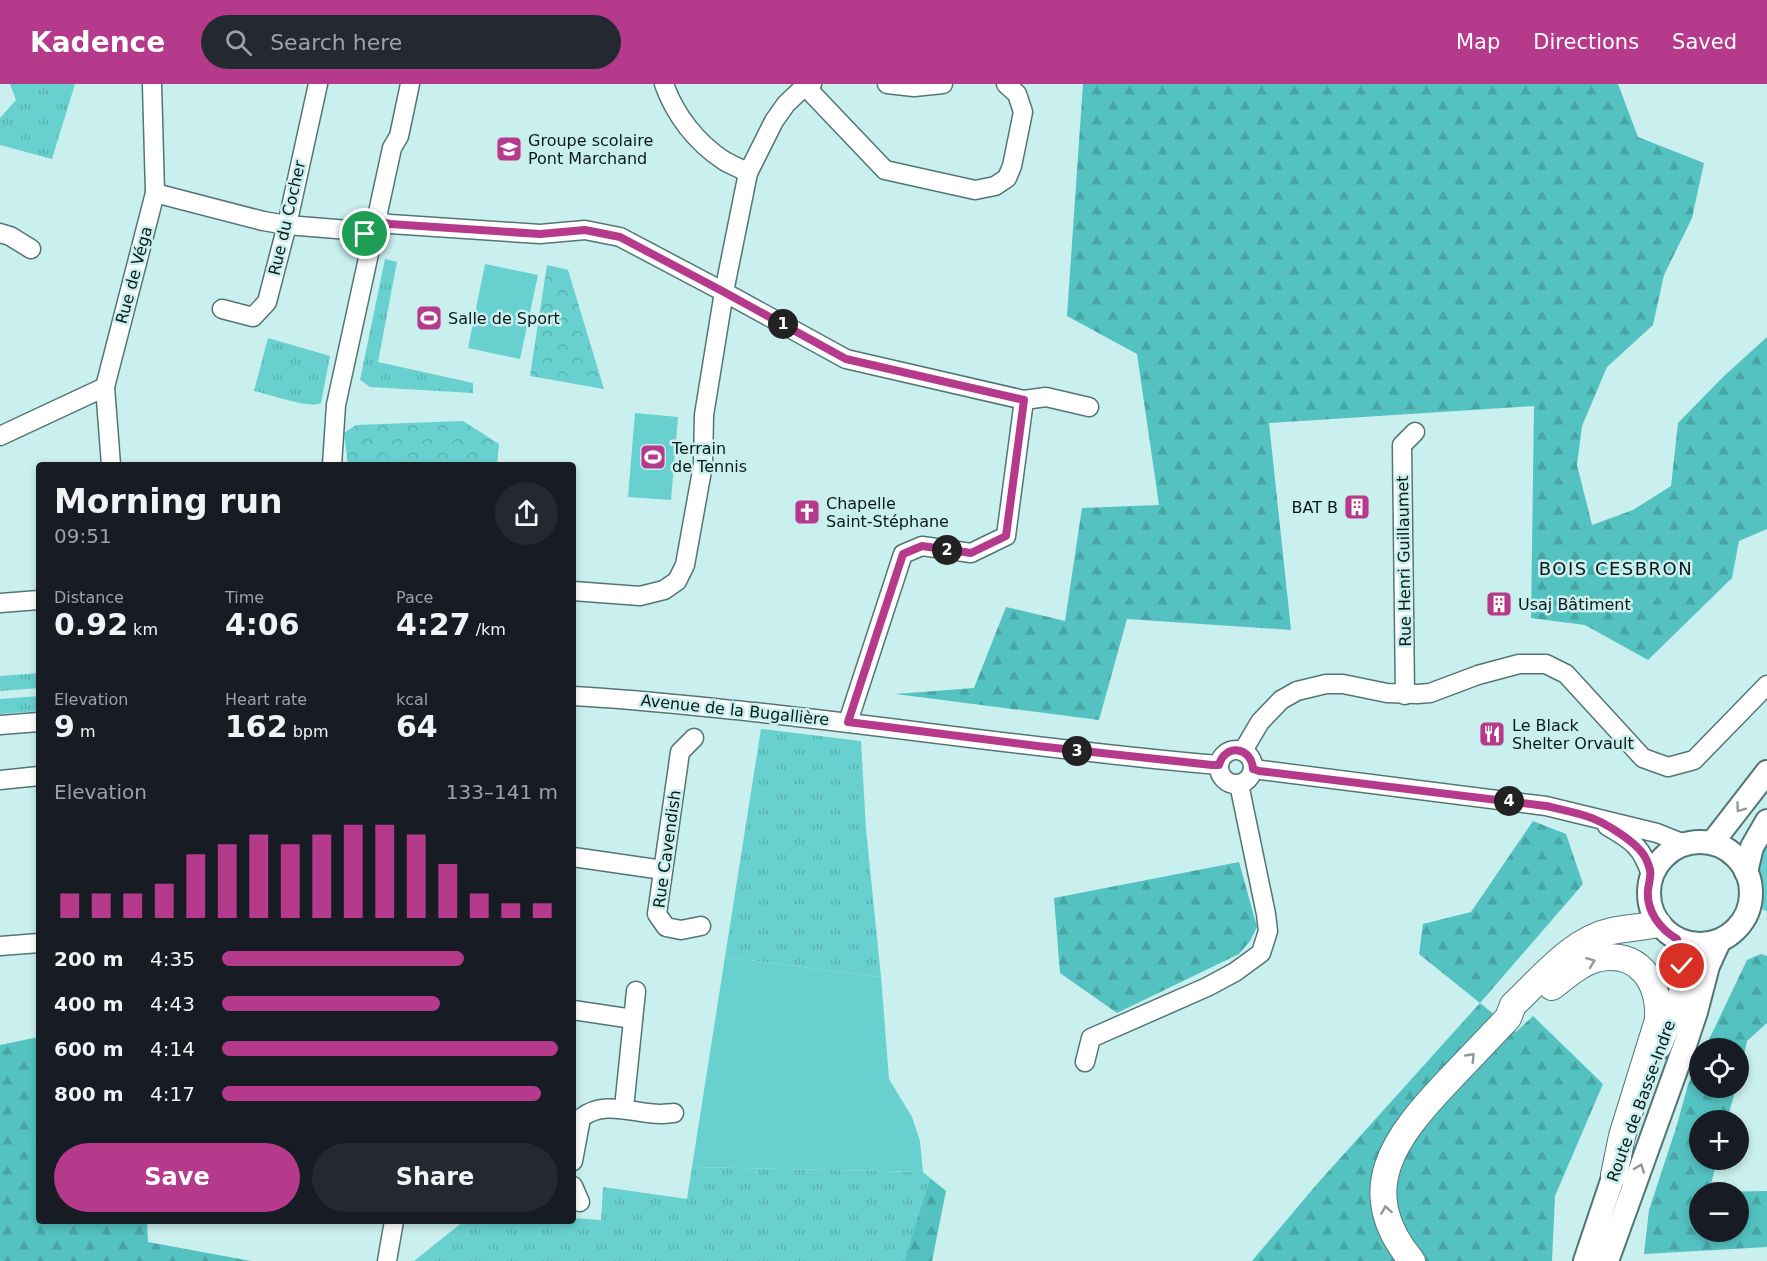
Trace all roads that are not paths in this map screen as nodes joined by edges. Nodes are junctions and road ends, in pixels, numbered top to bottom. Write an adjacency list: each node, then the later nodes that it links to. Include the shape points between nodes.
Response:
1 (152, 84): 10 (street, Rue de Véga)
2 (318, 84): 11 (street, Rue du Cocher)
3 (410, 84): 12 (street)
4 (664, 84): 9 (street, via 693,134 708,149)
5 (887, 84): 6 (street)
6 (943, 84)
7 (1006, 84): 8 (street, via 1017,94 1023,112 1012,166 1007,178 996,186 975,190 885,170)
8 (808, 85): 9 (street, via 774,121)
9 (748, 173): 15 (street)
10 (155, 193): 11 (street); 17 (street, Rue de Véga)
11 (287, 225): 12 (street); 16 (street, Rue du Cocher, via 267,302 253,316)
12 (374, 228): 15 (street, via 390,224 540,234 585,230 620,237); 23 (street, via 336,405)
13 (0, 233): 14 (street)
14 (31, 249)
15 (724, 292): 18 (street, via 846,359); 24 (street, via 704,415 703,465 685,565 677,581 664,590 640,596)
16 (222, 309)
17 (105, 387): 21 (street); 22 (street, Rue de Véga)
18 (1024, 400): 19 (street, via 1046,397); 31 (street, via 1006,536 971,553 922,546 903,554)
19 (1089, 407)
20 (1415, 432): 28 (street, Rue Henri Guillaumet, via 1402,445)
21 (0, 436)
22 (111, 462)
23 (332, 462)
24 (576, 591)
25 (36, 600): 26 (street)
26 (0, 603)
27 (1767, 685): 28 (street, via 1695,760 1668,767 1643,758 1566,674 1546,664 1519,664 1430,693)
28 (1405, 695): 34 (street, via 1343,684 1297,691 1281,700 1260,722)
29 (576, 696): 31 (street, Avenue de la Bugallière)
30 (36, 722): 32 (street)
31 (848, 722): 35 (street, Avenue de la Bugallière)
32 (0, 725)
33 (694, 738): 46 (street, Rue Cavendish, via 680,753)
34 (1244, 752): 35 (street, via 1228,752); 36 (street)
35 (1219, 765): 40 (street, via 1224,780)
36 (1253, 769): 40 (street, via 1248,779); 41 (street, via 1546,806)
37 (1767, 772): 44 (main road, one-way to 44)
38 (36, 776): 39 (street)
39 (0, 780)
40 (1239, 784): 58 (street, via 1266,914 1268,931 1261,953 1208,987 1091,1038)
41 (1589, 817): 43 (street); 48 (street, via 1639,848)
42 (1767, 821): 47 (main road, via 1752,847)
43 (1682, 843): 44 (main road); 48 (main road, via 1661,859)
44 (1712, 843): 47 (main road, via 1730,852)
45 (576, 856): 46 (street)
46 (663, 870): 49 (street, Rue Cavendish, via 657,914 666,927 681,930)
47 (1746, 872): 51 (main road, via 1751,894 1748,911 1738,928)
48 (1652, 876): 50 (main road, via 1649,906)
49 (701, 926)
50 (1667, 932): 51 (main road, via 1692,943); 56 (highway, via 1611,931 1585,942 1514,1005); 62 (main road, Route de Basse-Indre, via 1682,966 1682,986)
51 (1719, 942): 63 (main road, Route de Basse-Indre, one-way to 51, via 1685,1045)
52 (36, 944): 53 (street)
53 (0, 946)
54 (636, 991): 57 (street)
55 (576, 1010): 57 (street)
56 (1508, 1017): 62 (highway, one-way to 62, via 1521,1013 1576,968 1595,960 1611,957 1632,961 1648,975 1659,1004 1658,1020); 66 (highway, one-way to 56, via 1399,1246 1386,1219 1383,1191 1389,1160 1415,1117)
57 (633, 1019): 59 (street)
58 (1085, 1062)
59 (624, 1108): 60 (street); 61 (street, via 590,1110 581,1118)
60 (674, 1113)
61 (576, 1145)
62 (1614, 1174): 63 (main road, Route de Basse-Indre)
63 (1610, 1221): 67 (main road, Route de Basse-Indre); 68 (main road, Route de Basse-Indre)
64 (393, 1224): 65 (street)
65 (387, 1261)
66 (1412, 1261)
67 (1585, 1261)
68 (1607, 1261)

